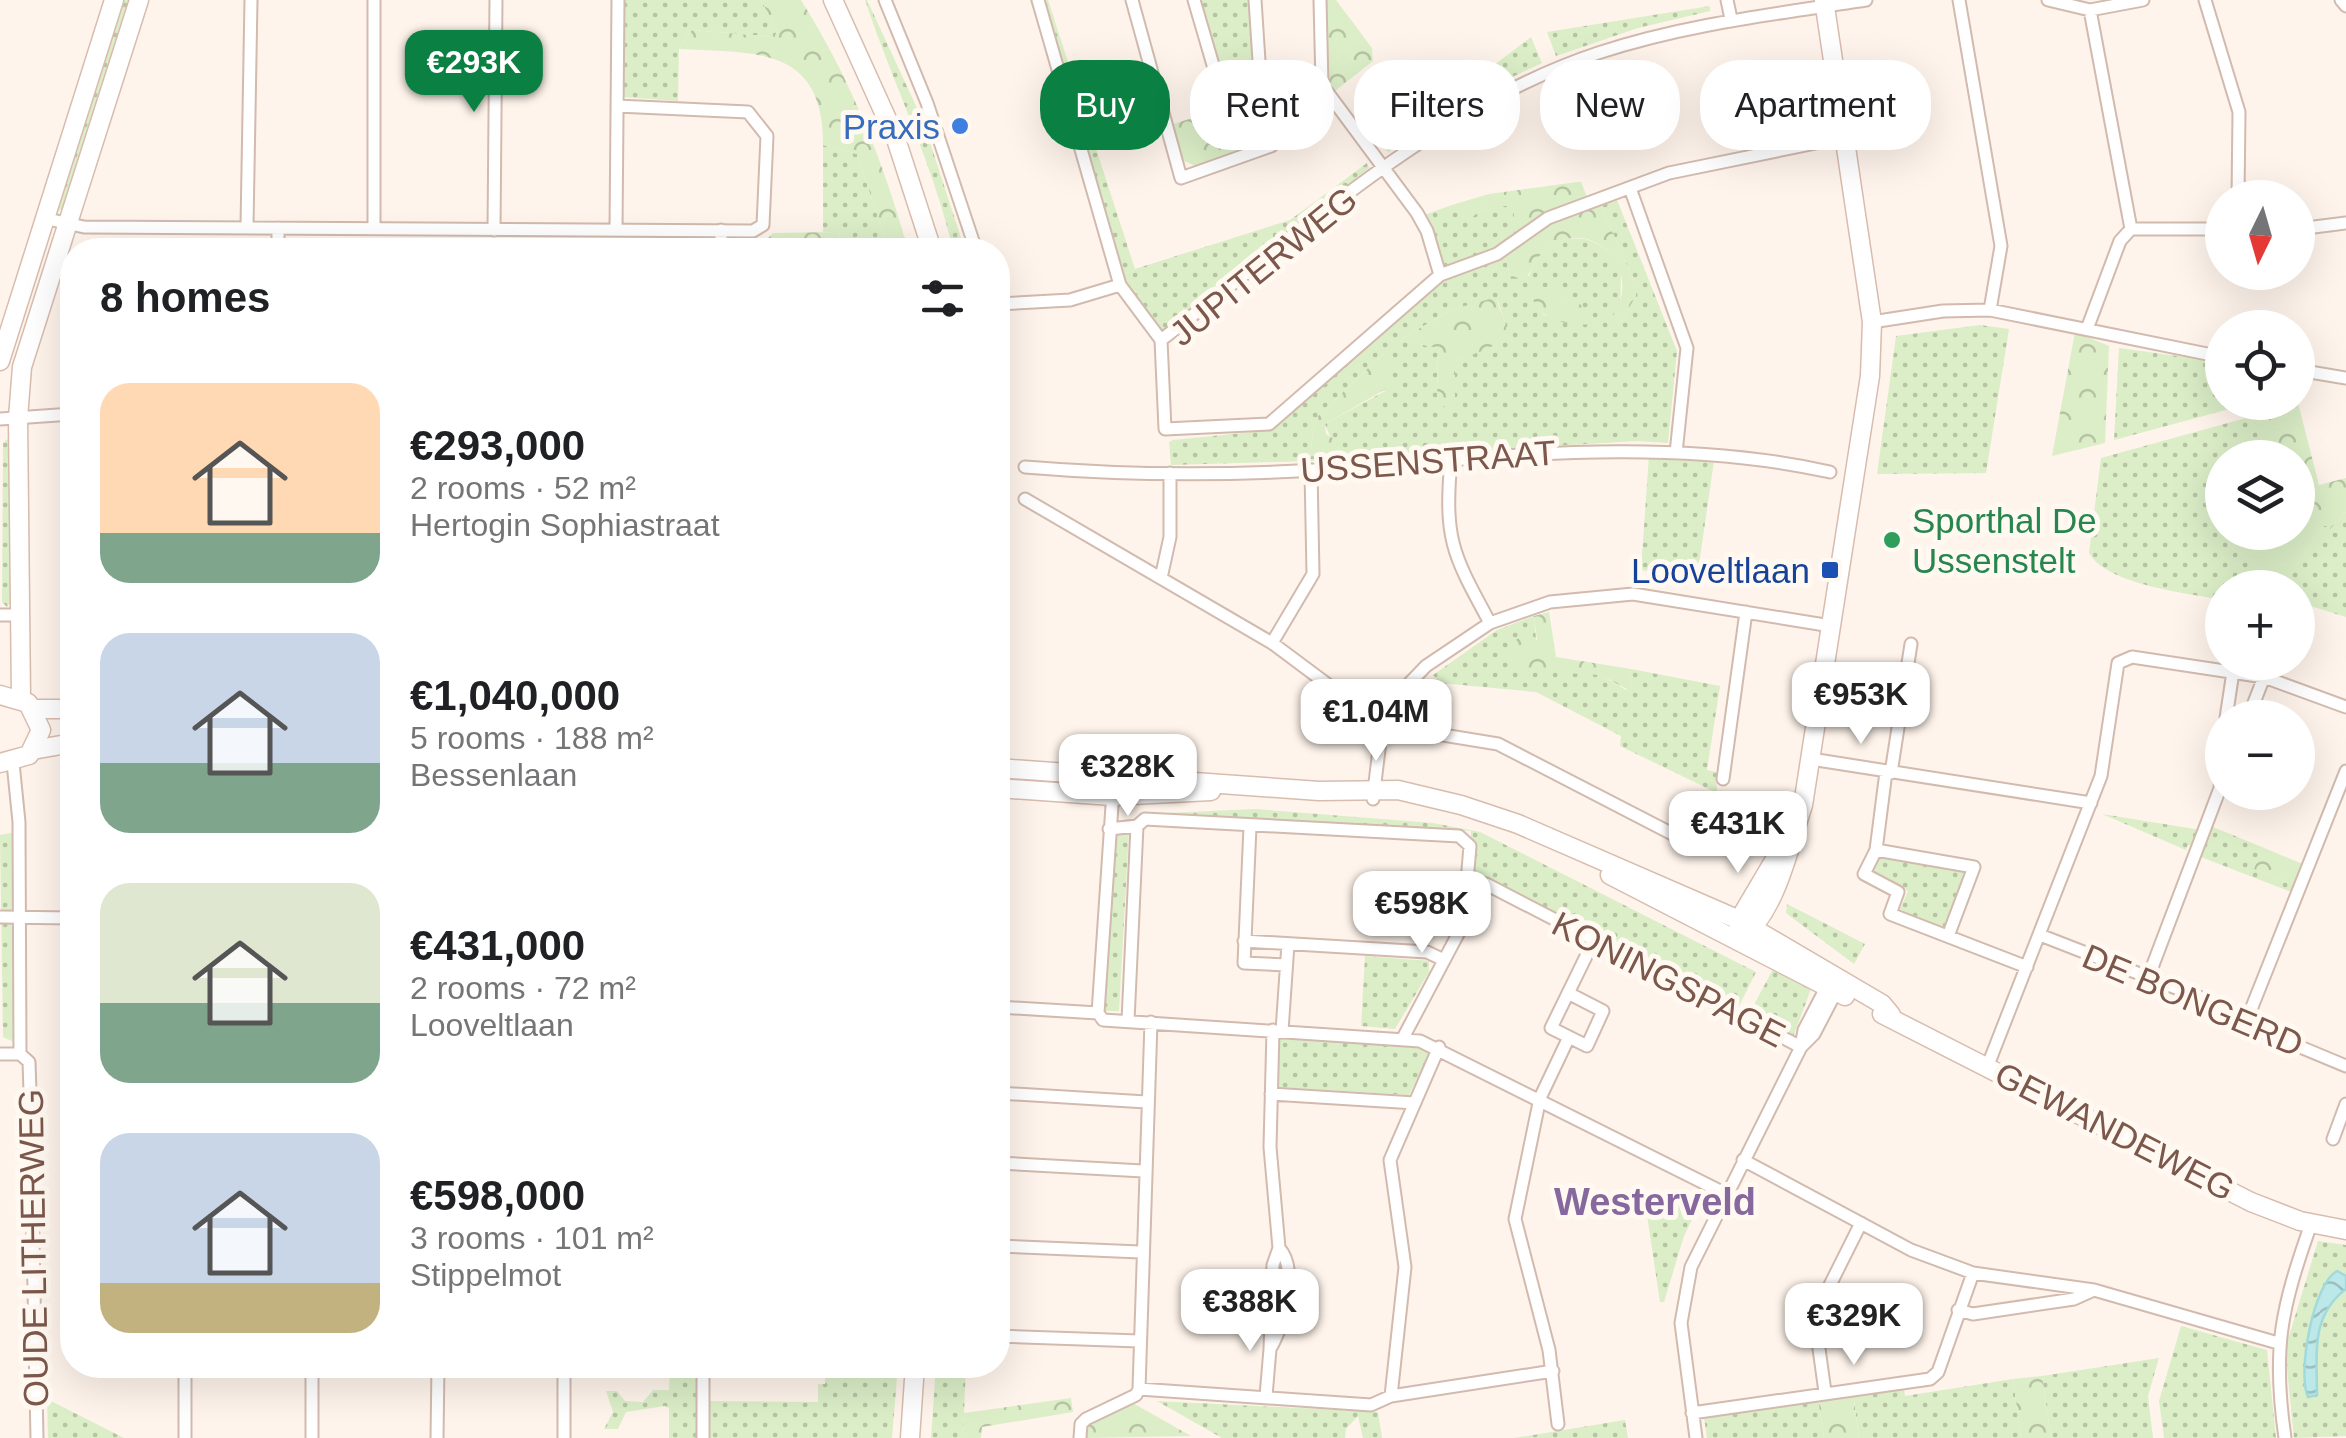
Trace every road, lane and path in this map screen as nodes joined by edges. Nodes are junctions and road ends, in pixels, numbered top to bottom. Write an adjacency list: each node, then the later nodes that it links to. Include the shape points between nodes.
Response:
1 (114, 0): 35 (street)
2 (138, 0): 37 (street)
3 (251, 0): 38 (street)
4 (374, 0): 41 (street)
5 (496, 0): 45 (street)
6 (618, 0): 27 (street)
7 (833, 0): 50 (street, via 896,139)
8 (885, 0): 51 (street)
9 (1038, 0): 54 (street)
10 (1132, 0): 29 (street, via 1181,178)
11 (1194, 0): 12 (street, via 1220,89 1228,93 1256,85 1260,76)
12 (1255, 0)
13 (1320, 0): 25 (street)
14 (1727, 0): 24 (street)
15 (1866, 0): 21 (street, JUPITERWEG)
16 (1959, 0): 56 (street, via 2001,246)
17 (2048, 0): 23 (street)
18 (2143, 0): 23 (street)
19 (2205, 0): 33 (street, via 2240,112)
20 (2341, 0): 22 (street)
21 (1824, 3): 24 (street, JUPITERWEG); 26 (street)
22 (2346, 6)
23 (2090, 10): 43 (street)
24 (1731, 19): 32 (street, JUPITERWEG, via 1643,39 1552,71 1461,118)
25 (1321, 60)
26 (1833, 60)
27 (617, 106): 42 (street); 46 (street, via 753,116 766,136 766,221 758,230)
28 (1334, 106): 32 (street)
29 (1260, 150)
30 (1785, 150): 34 (street, via 1669,173)
31 (1847, 150): 57 (street)
32 (1383, 170): 53 (street, via 1427,231); 59 (street, JUPITERWEG)
33 (2238, 180)
34 (1630, 188): 53 (street, via 1548,218 1496,254); 67 (street, via 1687,348)
35 (43, 218): 37 (street); 61 (street)
36 (2346, 223): 39 (street)
37 (66, 225): 38 (street); 47 (street)
38 (247, 226): 40 (street)
39 (2315, 226)
40 (278, 228): 41 (street); 48 (street)
41 (374, 228): 45 (street)
42 (616, 229): 45 (street); 46 (street)
43 (2131, 229): 44 (street); 58 (street)
44 (2205, 229)
45 (494, 230)
46 (721, 230): 49 (street)
47 (62, 238)
48 (278, 238)
49 (721, 238)
50 (928, 238)
51 (972, 238)
52 (60, 244): 62 (street)
53 (1440, 274): 59 (street, JUPITERWEG, via 1269,424 1165,429)
54 (1120, 285): 55 (street, via 1070,300); 59 (street)
55 (1010, 303)
56 (1990, 310): 57 (street); 58 (street)
57 (1872, 322): 78 (street, via 1870,376)
58 (2087, 329): 60 (street)
59 (1161, 340)
60 (2205, 354)
61 (0, 361): 62 (street)
62 (22, 368): 66 (street)
63 (2315, 373): 64 (street)
64 (2345, 378)
65 (60, 415): 66 (street)
66 (9, 419): 76 (street)
67 (1676, 453): 68 (street, USSENSTRAAT); 71 (street, USSENSTRAAT)
68 (1451, 459): 70 (street, USSENSTRAAT); 77 (street, via 1447,529)
69 (1025, 467): 72 (street, USSENSTRAAT)
70 (1311, 470): 72 (street, USSENSTRAAT); 79 (street, via 1313,574)
71 (1830, 472)
72 (1170, 474): 74 (street, via 1170,537)
73 (1025, 499): 74 (street)
74 (1161, 578): 79 (street)
75 (1746, 612): 77 (street, via 1633,594 1550,602); 78 (street); 96 (street)
76 (9, 615): 84 (street)
77 (1490, 623): 87 (street, via 1426,666)
78 (1831, 626): 90 (street)
79 (1272, 643): 87 (street)
80 (1911, 644): 94 (street)
81 (2205, 668): 101 (street, via 2132,657 2118,663)
82 (2272, 680): 86 (street)
83 (0, 696): 84 (street)
84 (28, 703): 85 (street); 89 (street, via 41,730)
85 (60, 707)
86 (2346, 707)
87 (1382, 725): 99 (street); 106 (street, via 1498,744)
88 (60, 744): 89 (street)
89 (33, 750): 91 (street)
90 (1811, 760): 94 (street); 112 (street, via 1793,834)
91 (6, 763): 110 (street, OUDE LITHERWEG)
92 (1010, 769): 95 (street, GEWANDEWEG)
93 (2346, 772): 126 (street)
94 (1889, 773): 101 (street); 107 (street)
95 (1114, 776): 97 (street, GEWANDEWEG); 100 (street)
96 (1723, 778)
97 (1256, 787): 99 (street, GEWANDEWEG); 100 (street, GEWANDEWEG)
98 (1010, 789): 100 (street, GEWANDEWEG)
99 (1374, 794): 112 (street, GEWANDEWEG, via 1490,813)
100 (1112, 796): 105 (street)
101 (2091, 802): 113 (street)
102 (2212, 810): 121 (street)
103 (1136, 826): 104 (street, via 1145,819); 105 (street); 127 (street)
104 (1250, 827): 108 (street, via 1459,836 1470,846); 116 (street)
105 (1109, 829): 125 (street)
106 (1688, 842)
107 (1876, 850): 114 (street, via 1864,874 1898,892 1890,914); 114 (street, via 1974,867)
108 (1467, 882): 115 (street, KONINGSPAGE, via 1486,884); 118 (street, via 1463,920)
109 (0, 917): 110 (street)
110 (20, 918): 111 (street); 135 (street, OUDE LITHERWEG)
111 (60, 918)
112 (1744, 929): 122 (street, GEWANDEWEG)
113 (2040, 935): 120 (street); 121 (street, DE BONGERD)
114 (1948, 936): 120 (street)
115 (1594, 940): 123 (street); 133 (street, KONINGSPAGE)
116 (1244, 941): 117 (street); 119 (street, via 1244,962)
117 (1288, 944): 118 (street, via 1427,952); 119 (street)
118 (1444, 960): 130 (street)
119 (1286, 965): 129 (street)
120 (2027, 967): 136 (street)
121 (2148, 978): 126 (street, DE BONGERD)
122 (1834, 986): 133 (street); 136 (street, GEWANDEWEG, via 1882,1004 1891,1015)
123 (1568, 993): 131 (street, via 1551,1028); 131 (street, via 1603,1011 1587,1046)
124 (1010, 1008): 125 (street)
125 (1098, 1013): 127 (street, via 1103,1020)
126 (2248, 1017): 137 (street, DE BONGERD, via 2245,1024)
127 (1128, 1021): 128 (street)
128 (1150, 1022): 129 (street); 141 (street)
129 (1277, 1030): 130 (street); 139 (street)
130 (1403, 1038): 132 (street)
131 (1569, 1038): 140 (street)
132 (1440, 1047): 140 (street); 142 (street)
133 (1801, 1048): 145 (street)
134 (0, 1054): 135 (street)
135 (20, 1054): 173 (street, OUDE LITHERWEG, via 29,1062)
136 (1988, 1065): 150 (street, GEWANDEWEG, via 2252,1202)
137 (2346, 1066)
138 (1010, 1094): 141 (street)
139 (1271, 1094): 142 (street); 169 (street, via 1279,1248 1289,1284 1270,1349)
140 (1540, 1098): 148 (street); 160 (street, via 1515,1218)
141 (1146, 1102): 147 (street)
142 (1415, 1103): 170 (street, via 1390,1160 1405,1267)
143 (2346, 1104): 144 (street)
144 (2333, 1140)
145 (1743, 1160): 148 (street); 149 (street)
146 (1010, 1164): 147 (street)
147 (1142, 1171): 153 (street)
148 (1726, 1194): 171 (street, via 1684,1296)
149 (1862, 1223): 154 (street); 168 (street, via 1816,1326)
150 (2311, 1224): 151 (street, GEWANDEWEG); 159 (street)
151 (2346, 1230)
152 (1010, 1247): 153 (street)
153 (1140, 1252): 158 (street)
154 (1973, 1274): 155 (street); 156 (street)
155 (2094, 1290): 156 (street, via 1973,1314); 159 (street)
156 (1958, 1310): 168 (street, via 1930,1379)
157 (1010, 1336): 158 (street)
158 (1139, 1340): 167 (street)
159 (2278, 1344): 182 (street)
160 (1553, 1371): 170 (street); 172 (street)
161 (185, 1378): 174 (street)
162 (312, 1378): 175 (street)
163 (438, 1378): 176 (street)
164 (564, 1378): 177 (street)
165 (703, 1378): 178 (street)
166 (914, 1378): 179 (street)
167 (1139, 1389): 169 (street); 180 (street, via 1086,1419)
168 (1825, 1392): 171 (street)
169 (1266, 1396): 170 (street, via 1371,1405)
170 (1392, 1396)
171 (1692, 1412): 181 (street)
172 (1558, 1424)
173 (36, 1438)
174 (185, 1438)
175 (312, 1438)
176 (437, 1438)
177 (564, 1438)
178 (703, 1438)
179 (910, 1438)
180 (1080, 1438)
181 (1696, 1438)
182 (2285, 1438)

